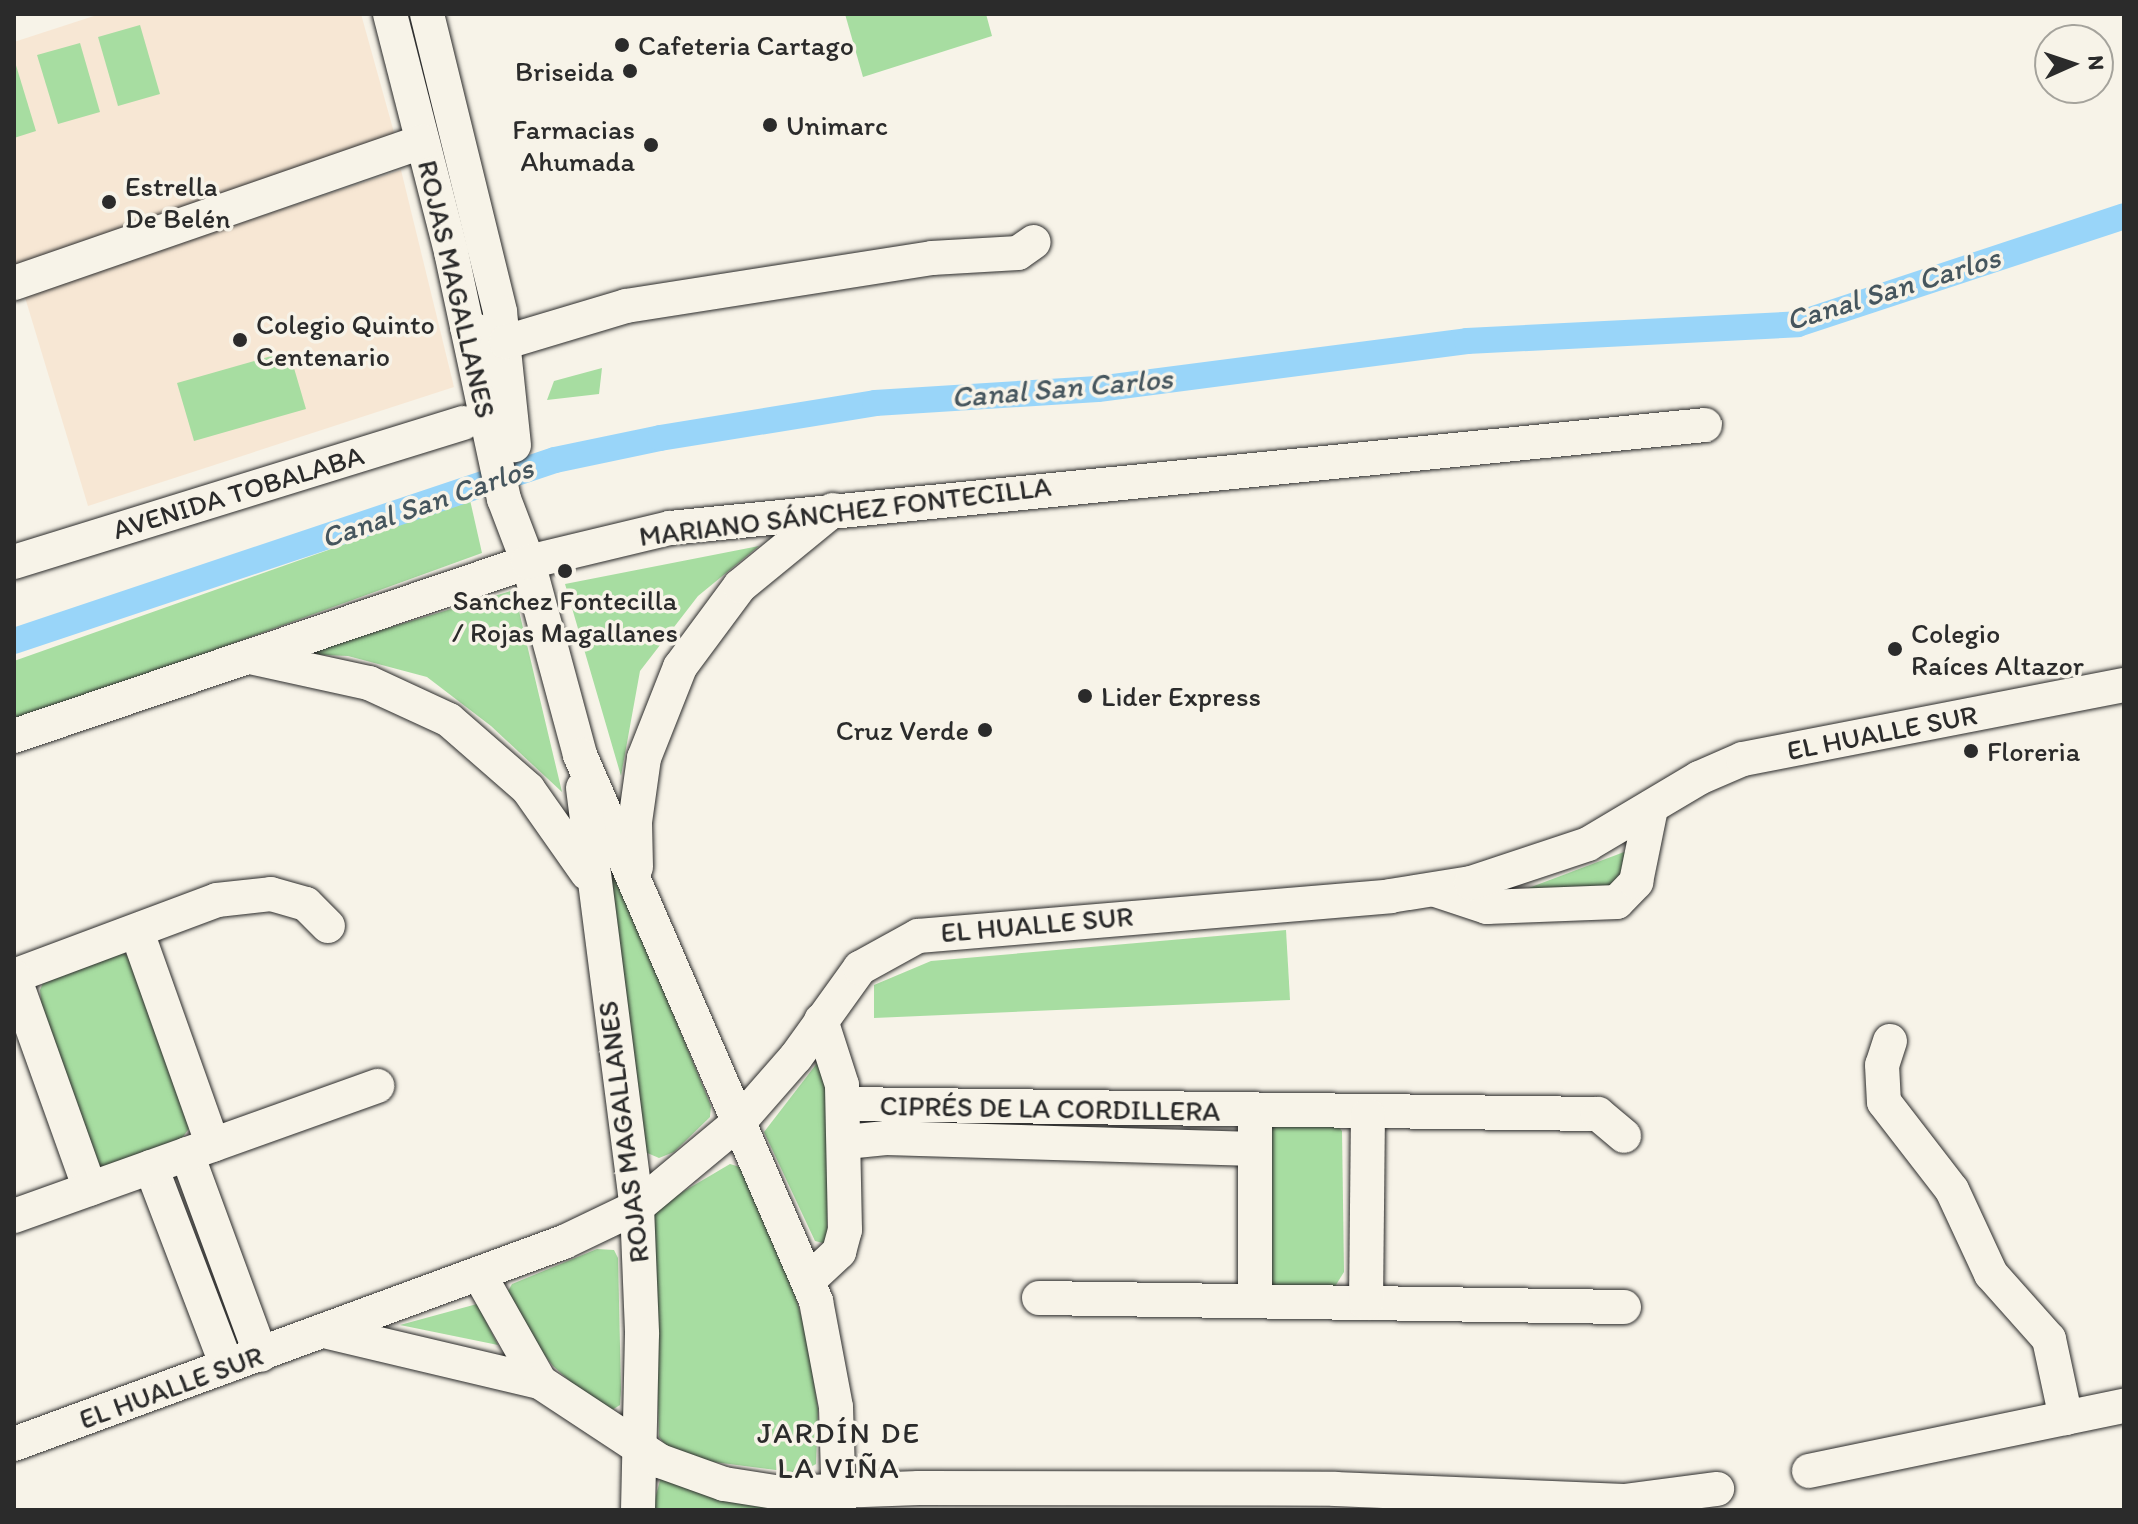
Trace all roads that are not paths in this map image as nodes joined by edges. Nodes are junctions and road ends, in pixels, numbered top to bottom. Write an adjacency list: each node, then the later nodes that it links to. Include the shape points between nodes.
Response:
1 (390, 14): 3 (street, ROJAS MAGALLANES)
2 (427, 14): 4 (street, ROJAS MAGALLANES)
3 (422, 142): 6 (street, ROJAS MAGALLANES); 7 (street)
4 (483, 236): 6 (street, via 470,251); 9 (street, ROJAS MAGALLANES)
5 (1034, 242): 9 (street, via 1018,253 932,258 626,306)
6 (451, 252): 8 (street, ROJAS MAGALLANES)
7 (14, 283)
8 (467, 327): 9 (street); 12 (street, ROJAS MAGALLANES)
9 (506, 342): 12 (street, ROJAS MAGALLANES)
10 (463, 423): 14 (street, AVENIDA TOBALABA)
11 (1705, 425): 13 (street, MARIANO SÁNCHEZ FONTECILLA)
12 (503, 443): 15 (street, ROJAS MAGALLANES, via 515,498 534,531)
13 (833, 510): 15 (street, MARIANO SÁNCHEZ FONTECILLA, via 670,528); 22 (street, via 740,586 680,667 644,758 635,822)
14 (14, 562)
15 (528, 562): 16 (street, MARIANO SÁNCHEZ FONTECILLA); 19 (street, ROJAS MAGALLANES)
16 (245, 657): 18 (street, MARIANO SÁNCHEZ FONTECILLA); 21 (street, via 337,673 400,695 449,720 528,789)
17 (2124, 685): 20 (street, EL HUALLE SUR, via 1743,759)
18 (14, 736)
19 (580, 755): 21 (street, ROJAS MAGALLANES); 22 (street, ROJAS MAGALLANES)
20 (1651, 808): 23 (street, EL HUALLE SUR, via 1618,830 1547,860); 23 (street, EL HUALLE SUR, via 1636,882 1617,902 1487,907)
21 (591, 880): 40 (street, ROJAS MAGALLANES)
22 (637, 888): 33 (street, ROJAS MAGALLANES)
23 (1436, 890): 27 (street, EL HUALLE SUR, via 941,931 876,956 845,983)
24 (328, 926): 25 (street, via 306,904 271,894 217,900)
25 (137, 932): 26 (street); 37 (street)
26 (14, 977): 39 (street)
27 (821, 1020): 30 (street, via 839,1067); 33 (street, EL HUALLE SUR, via 782,1076)
28 (1890, 1041): 53 (street, via 1882,1065 1884,1102 1952,1190 1991,1274 2049,1339)
29 (377, 1086): 37 (street)
30 (844, 1104): 31 (street, CIPRÉS DE LA CORDILLERA); 35 (street)
31 (1255, 1113): 32 (street, CIPRÉS DE LA CORDILLERA); 36 (street, CIPRÉS DE LA CORDILLERA)
32 (1368, 1115): 34 (street, CIPRÉS DE LA CORDILLERA, via 1598,1114); 46 (street)
33 (739, 1122): 40 (street, EL HUALLE SUR); 43 (street, ROJAS MAGALLANES)
34 (1624, 1136)
35 (846, 1142): 36 (street, CIPRÉS DE LA CORDILLERA, via 886,1138); 43 (street, via 843,1246)
36 (1255, 1149): 45 (street, CIPRÉS DE LA CORDILLERA)
37 (200, 1150): 38 (street); 49 (street)
38 (151, 1167): 39 (street); 50 (street)
39 (90, 1189): 41 (street)
40 (637, 1207): 42 (street, EL HUALLE SUR, via 596,1229); 55 (street, ROJAS MAGALLANES)
41 (14, 1216)
42 (479, 1274): 48 (street, EL HUALLE SUR); 51 (street)
43 (810, 1279): 60 (street, ROJAS MAGALLANES, via 832,1367)
44 (1039, 1298): 45 (street)
45 (1255, 1301): 46 (street)
46 (1366, 1303): 47 (street)
47 (1624, 1307)
48 (328, 1332): 49 (street, EL HUALLE SUR); 51 (street)
49 (261, 1355): 50 (street, EL HUALLE SUR)
50 (227, 1366): 54 (street, EL HUALLE SUR)
51 (540, 1382): 55 (street)
52 (2124, 1406): 53 (street)
53 (2066, 1418): 56 (street)
54 (14, 1444)
55 (641, 1450): 60 (street, via 696,1475 752,1490); 61 (street, ROJAS MAGALLANES)
56 (1809, 1471)
57 (1717, 1489): 58 (street, via 1624,1501)
58 (1335, 1499): 59 (street)
59 (1236, 1500): 60 (street, via 919,1488)
60 (839, 1502)
61 (638, 1510)

